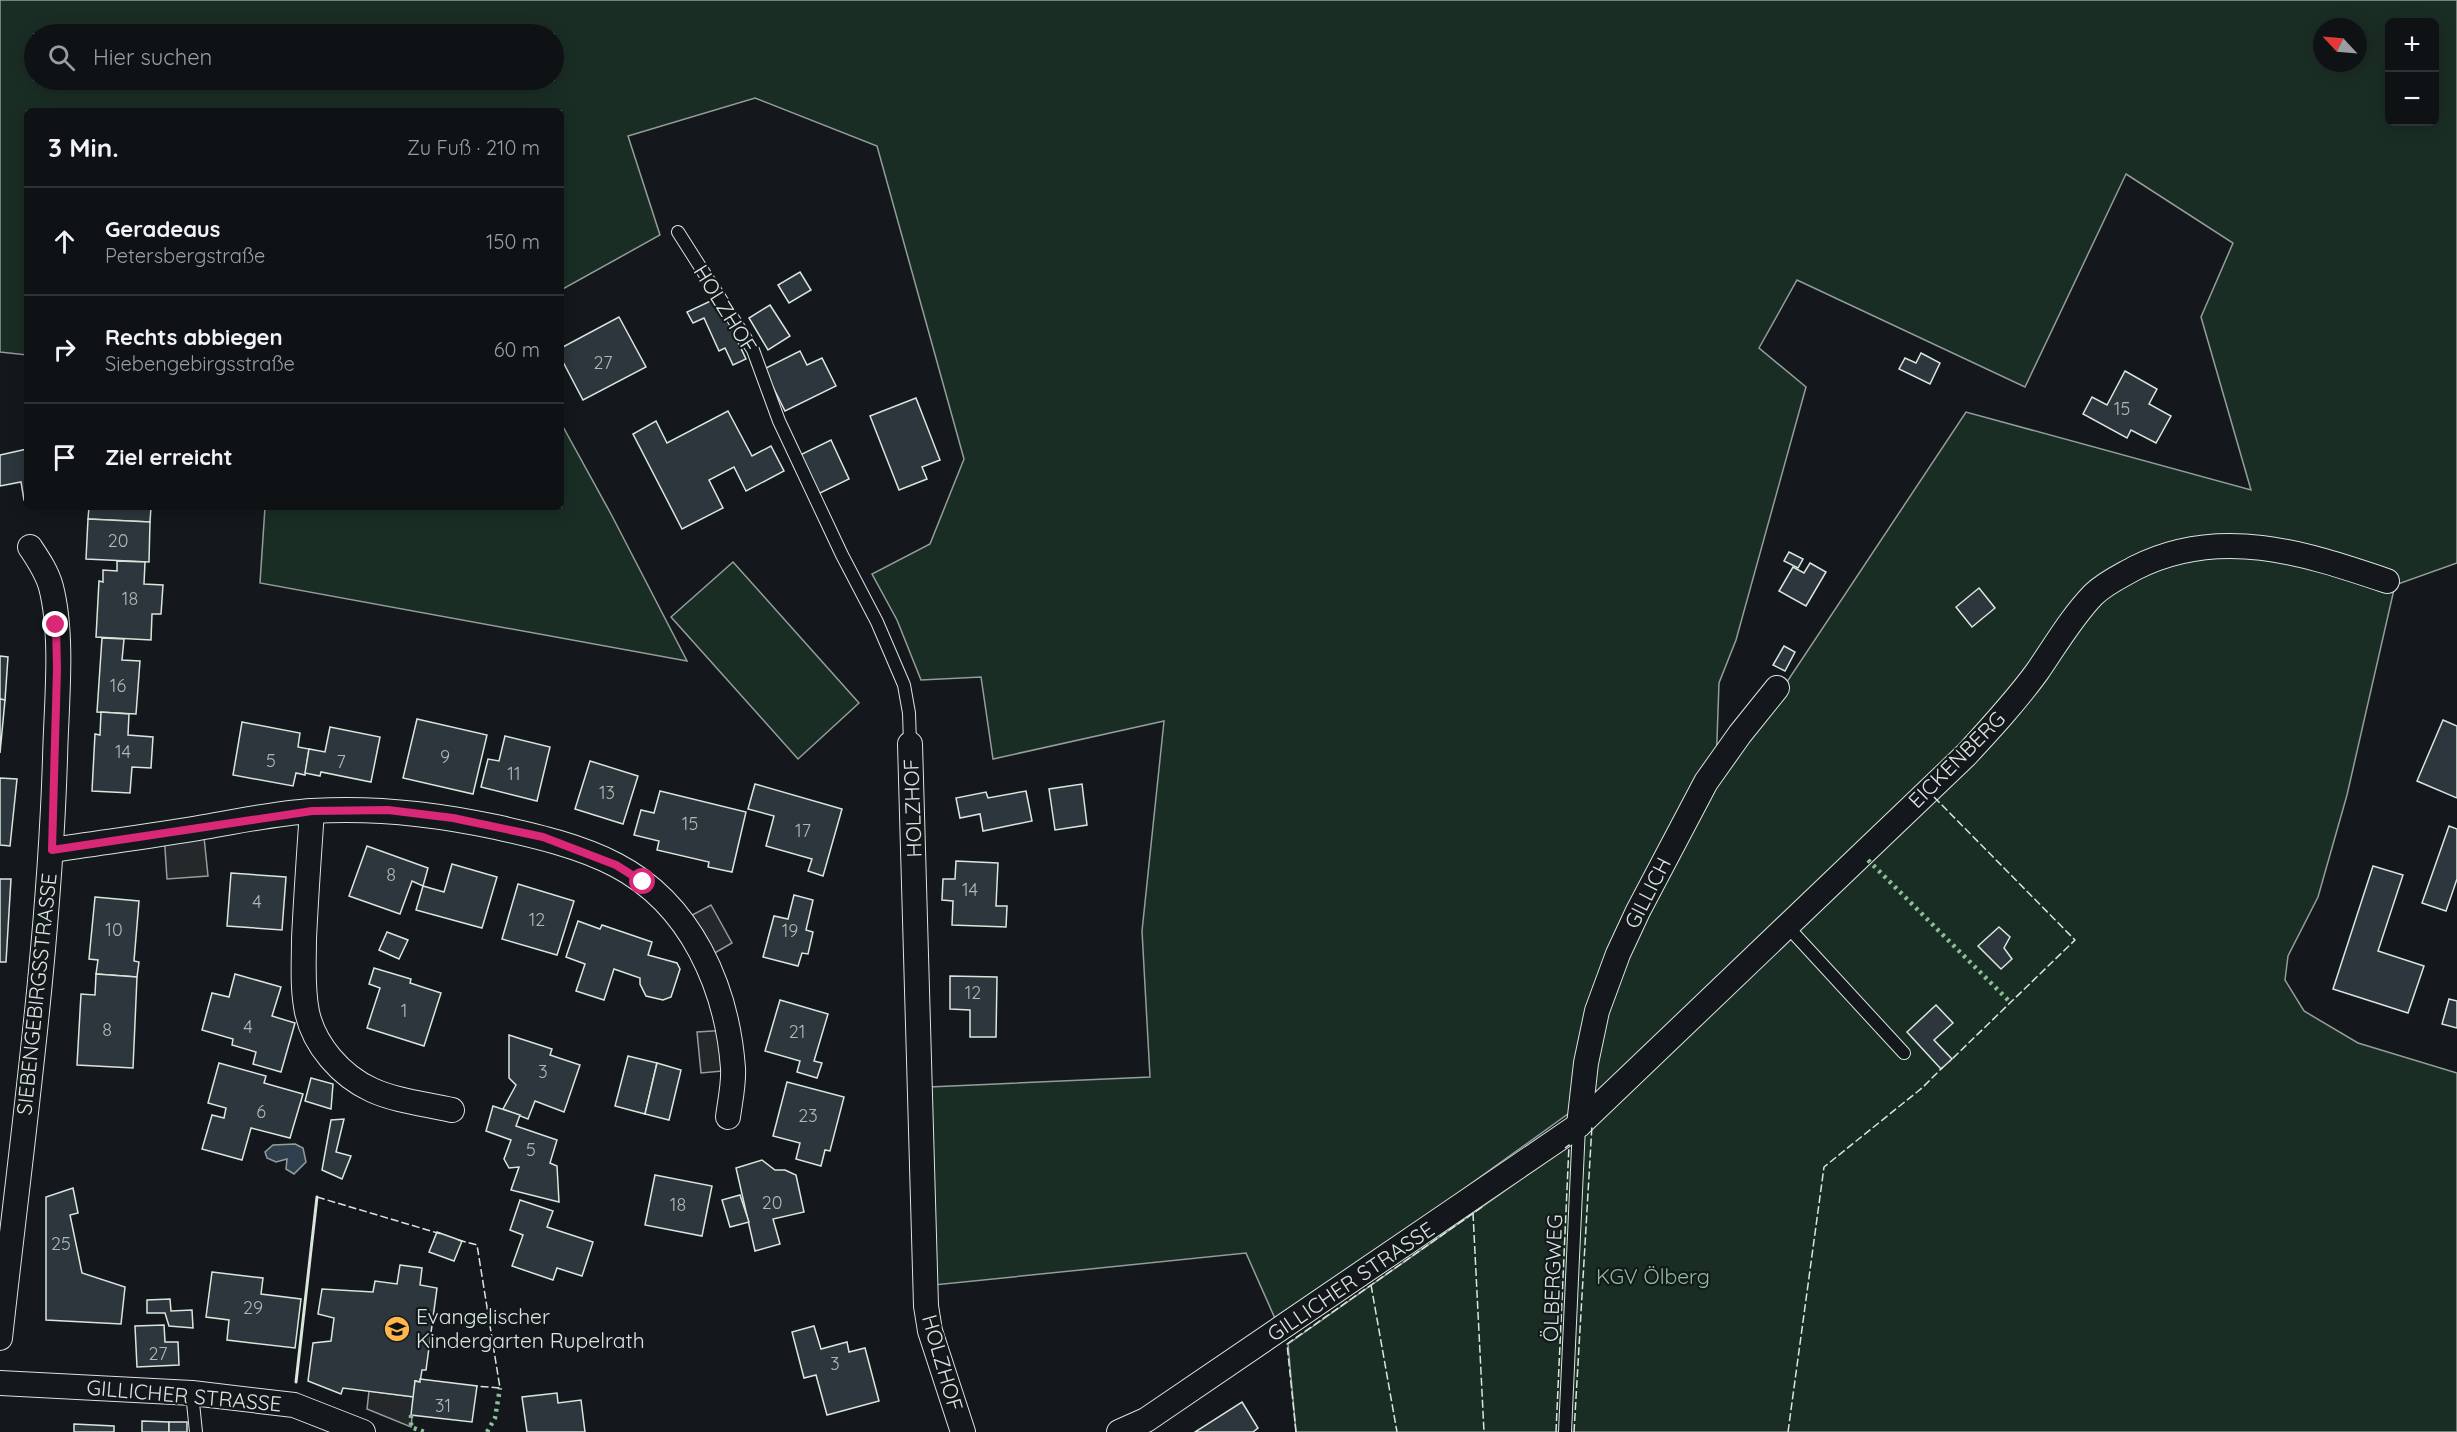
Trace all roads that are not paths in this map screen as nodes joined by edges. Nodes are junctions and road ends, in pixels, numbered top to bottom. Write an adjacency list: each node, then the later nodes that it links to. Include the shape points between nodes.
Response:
1 (678, 232): 5 (lane, HOLZHOF, via 753,350 779,421 877,622 904,686)
2 (30, 547): 7 (street, SIEBENGEBIRGSSTRASSE, via 51,586 56,625)
3 (2387, 581): 8 (street, EICKENBERG, via 2325,560 2250,545 2199,548 2168,555 2116,578 2076,614 2004,714 1966,755)
4 (1777, 688): 12 (street, GILLICH, via 1706,782 1623,943 1597,1011)
5 (910, 744): 18 (street, HOLZHOF, via 926,1306 930,1331)
6 (312, 811): 7 (street); 10 (street, via 304,990 316,1037 356,1082); 11 (street, via 388,810 453,818 543,837 616,865 643,882 681,921 706,958 720,993 733,1070)
7 (52, 850): 13 (street, SIEBENGEBIRGSSTRASSE)
8 (1787, 926): 9 (lane); 12 (street, EICKENBERG)
9 (1905, 1053)
10 (452, 1110)
11 (728, 1118)
12 (1579, 1125): 19 (street, GILLICHER STRASSE, via 1156,1414); 20 (lane, ÖLBERGWEG)
13 (0, 1338)
14 (0, 1383): 15 (street, GILLICHER STRASSE)
15 (192, 1393): 16 (lane); 17 (street, GILLICHER STRASSE, via 294,1405)
16 (196, 1432)
17 (363, 1432)
18 (963, 1432)
19 (1119, 1432)
20 (1565, 1432)

